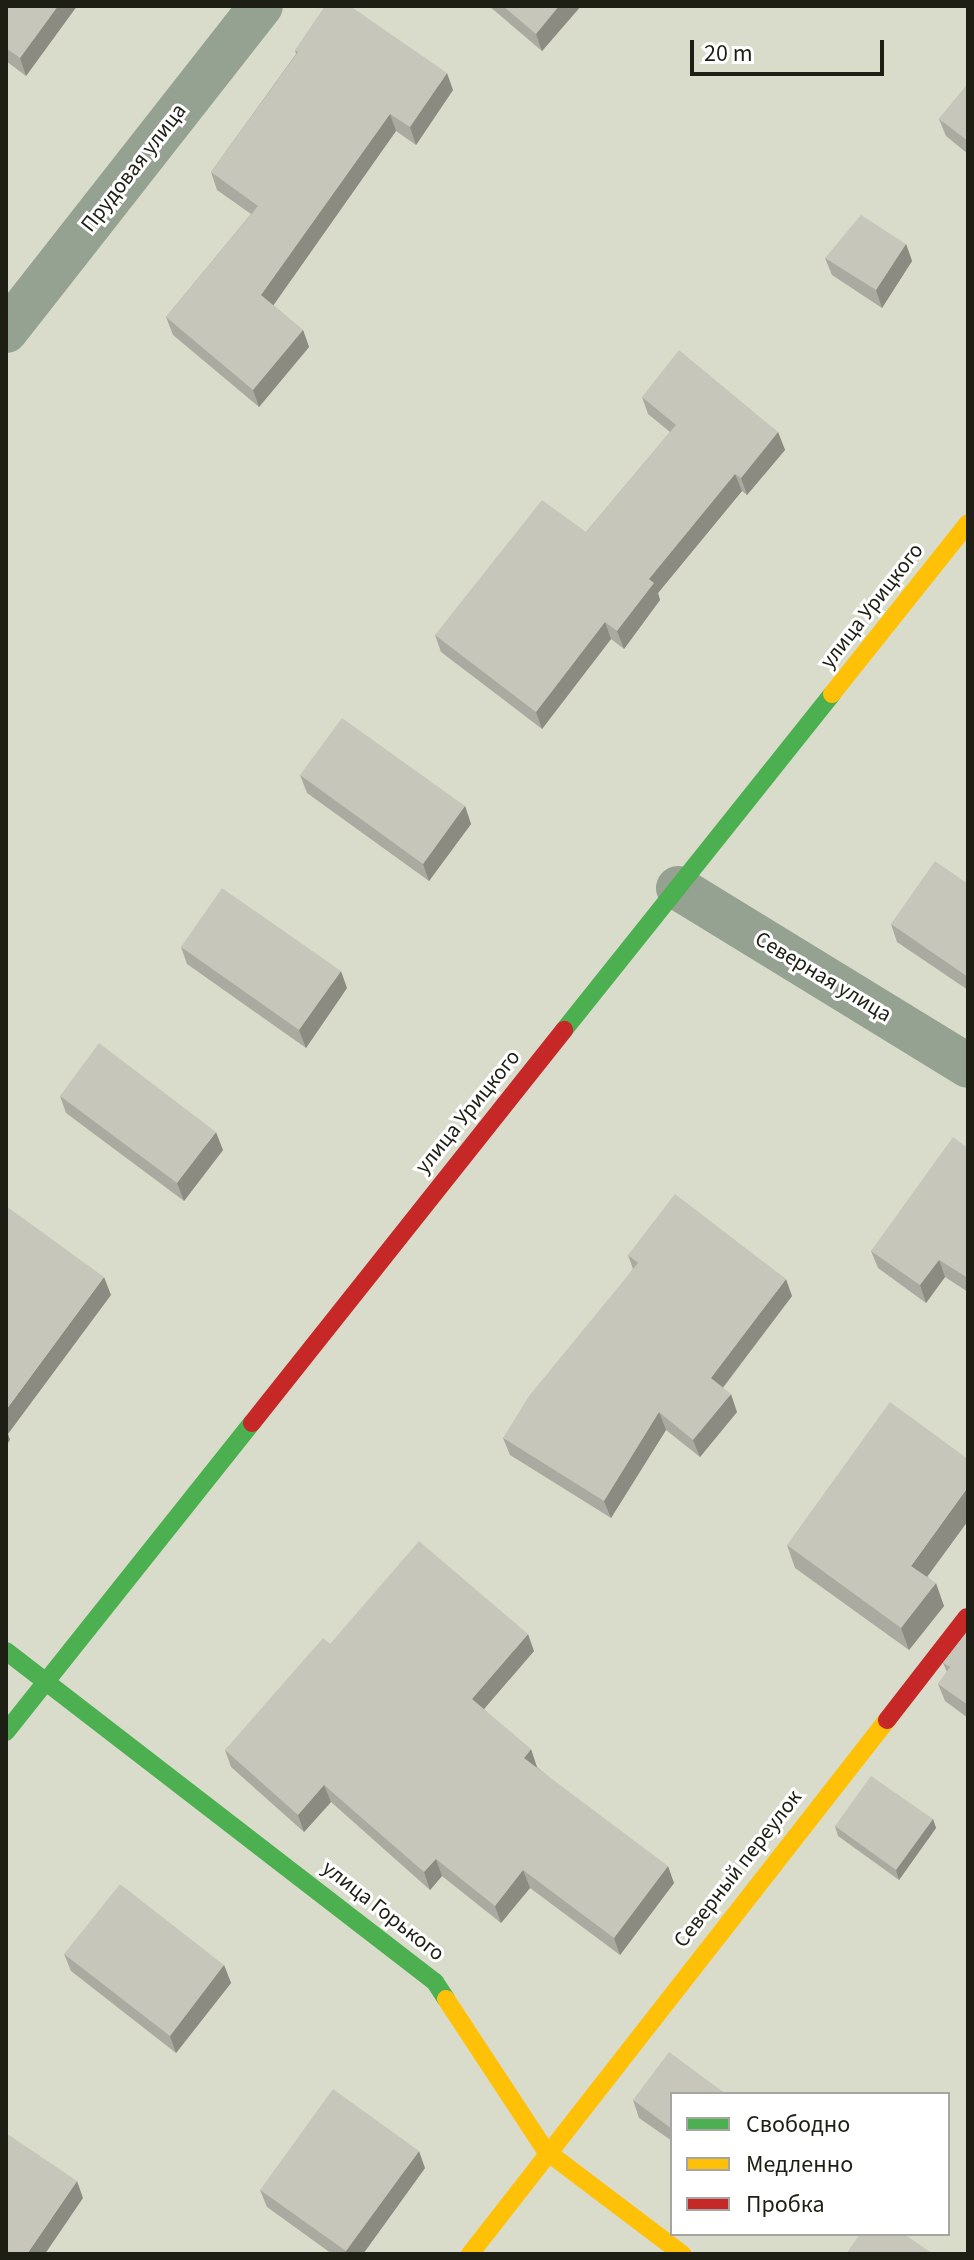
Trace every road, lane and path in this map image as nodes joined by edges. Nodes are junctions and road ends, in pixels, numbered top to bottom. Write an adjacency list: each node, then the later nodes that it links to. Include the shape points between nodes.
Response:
1 (261, 6): 2 (street, Прудовая улица)
2 (6, 331)
3 (968, 523): 4 (street, улица Урицкого)
4 (678, 888): 5 (street, Северная улица); 8 (street, улица Урицкого)
5 (968, 1066)
6 (967, 1617): 10 (street, Северный переулок)
7 (6, 1651): 8 (street, улица Горького)
8 (45, 1679): 9 (street, улица Урицкого); 10 (street, улица Горького, via 435,1982)
9 (6, 1732)
10 (546, 2151): 11 (street); 12 (street, улица Горького)
11 (470, 2254)
12 (682, 2254)

